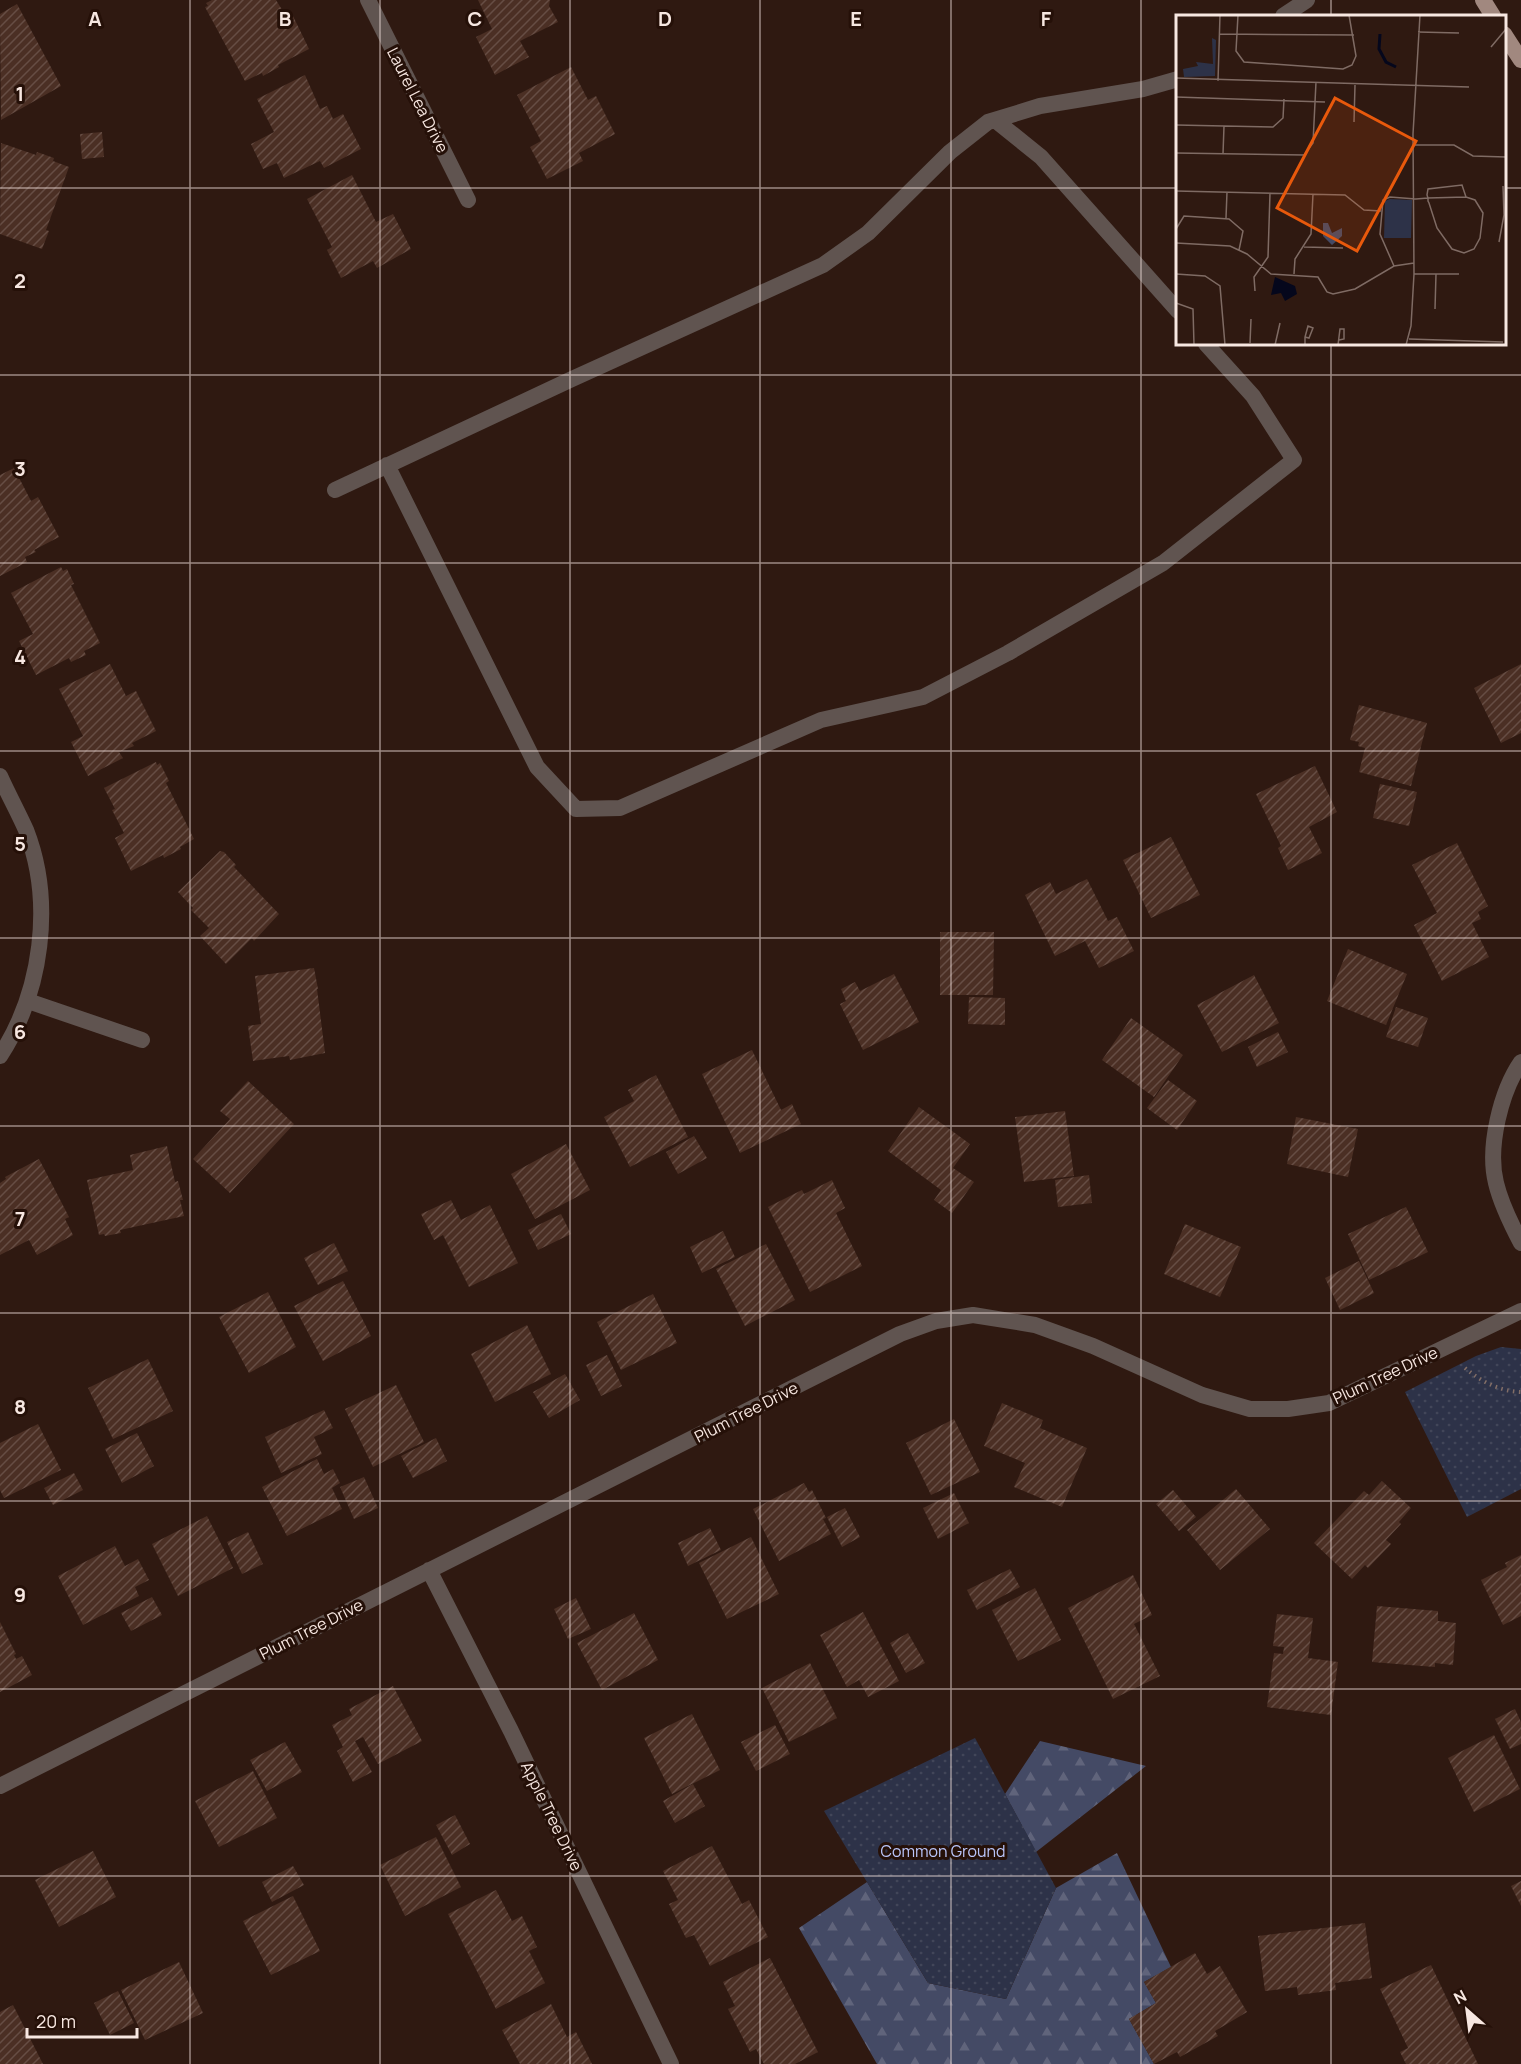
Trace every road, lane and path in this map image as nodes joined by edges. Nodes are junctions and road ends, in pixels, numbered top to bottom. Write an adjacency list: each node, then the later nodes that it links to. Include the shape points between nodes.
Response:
1 (368, 0): 10 (street, Laurel Lea Drive)
2 (1307, 0): 4 (street)
3 (1483, 0): 5 (main road)
4 (1284, 15)
5 (1493, 15)
6 (1506, 37): 7 (main road)
7 (1521, 60)
8 (1176, 80): 9 (street, via 1040,106)
9 (995, 120): 11 (street, via 1041,157); 13 (street, via 951,152 868,233 823,265)
10 (468, 200)
11 (1176, 309)
12 (1207, 345): 13 (street, via 1253,396 1294,460 1275,475 1163,563 1008,653 923,697 820,720 620,808 576,809 537,766)
13 (387, 465): 14 (street)
14 (335, 490)
15 (0, 776): 16 (street, via 26,831 38,874 41,920)
16 (28, 1001): 17 (street); 18 (street)
17 (142, 1040)
18 (0, 1056)
19 (1521, 1062): 20 (street, via 1512,1074 1499,1112 1494,1149 1495,1181 1506,1215)
20 (1521, 1243)
21 (1521, 1311): 22 (street, Plum Tree Drive)
22 (1450, 1344): 23 (path, via 1462,1365 1483,1383); 24 (street, Plum Tree Drive, via 1329,1403 1250,1409 1202,1395 1093,1346 1035,1325 973,1315 936,1321 900,1334)
23 (1521, 1392)
24 (429, 1570): 25 (street, Plum Tree Drive); 26 (street, Apple Tree Drive, via 512,1731)
25 (0, 1786)
26 (671, 2064)

